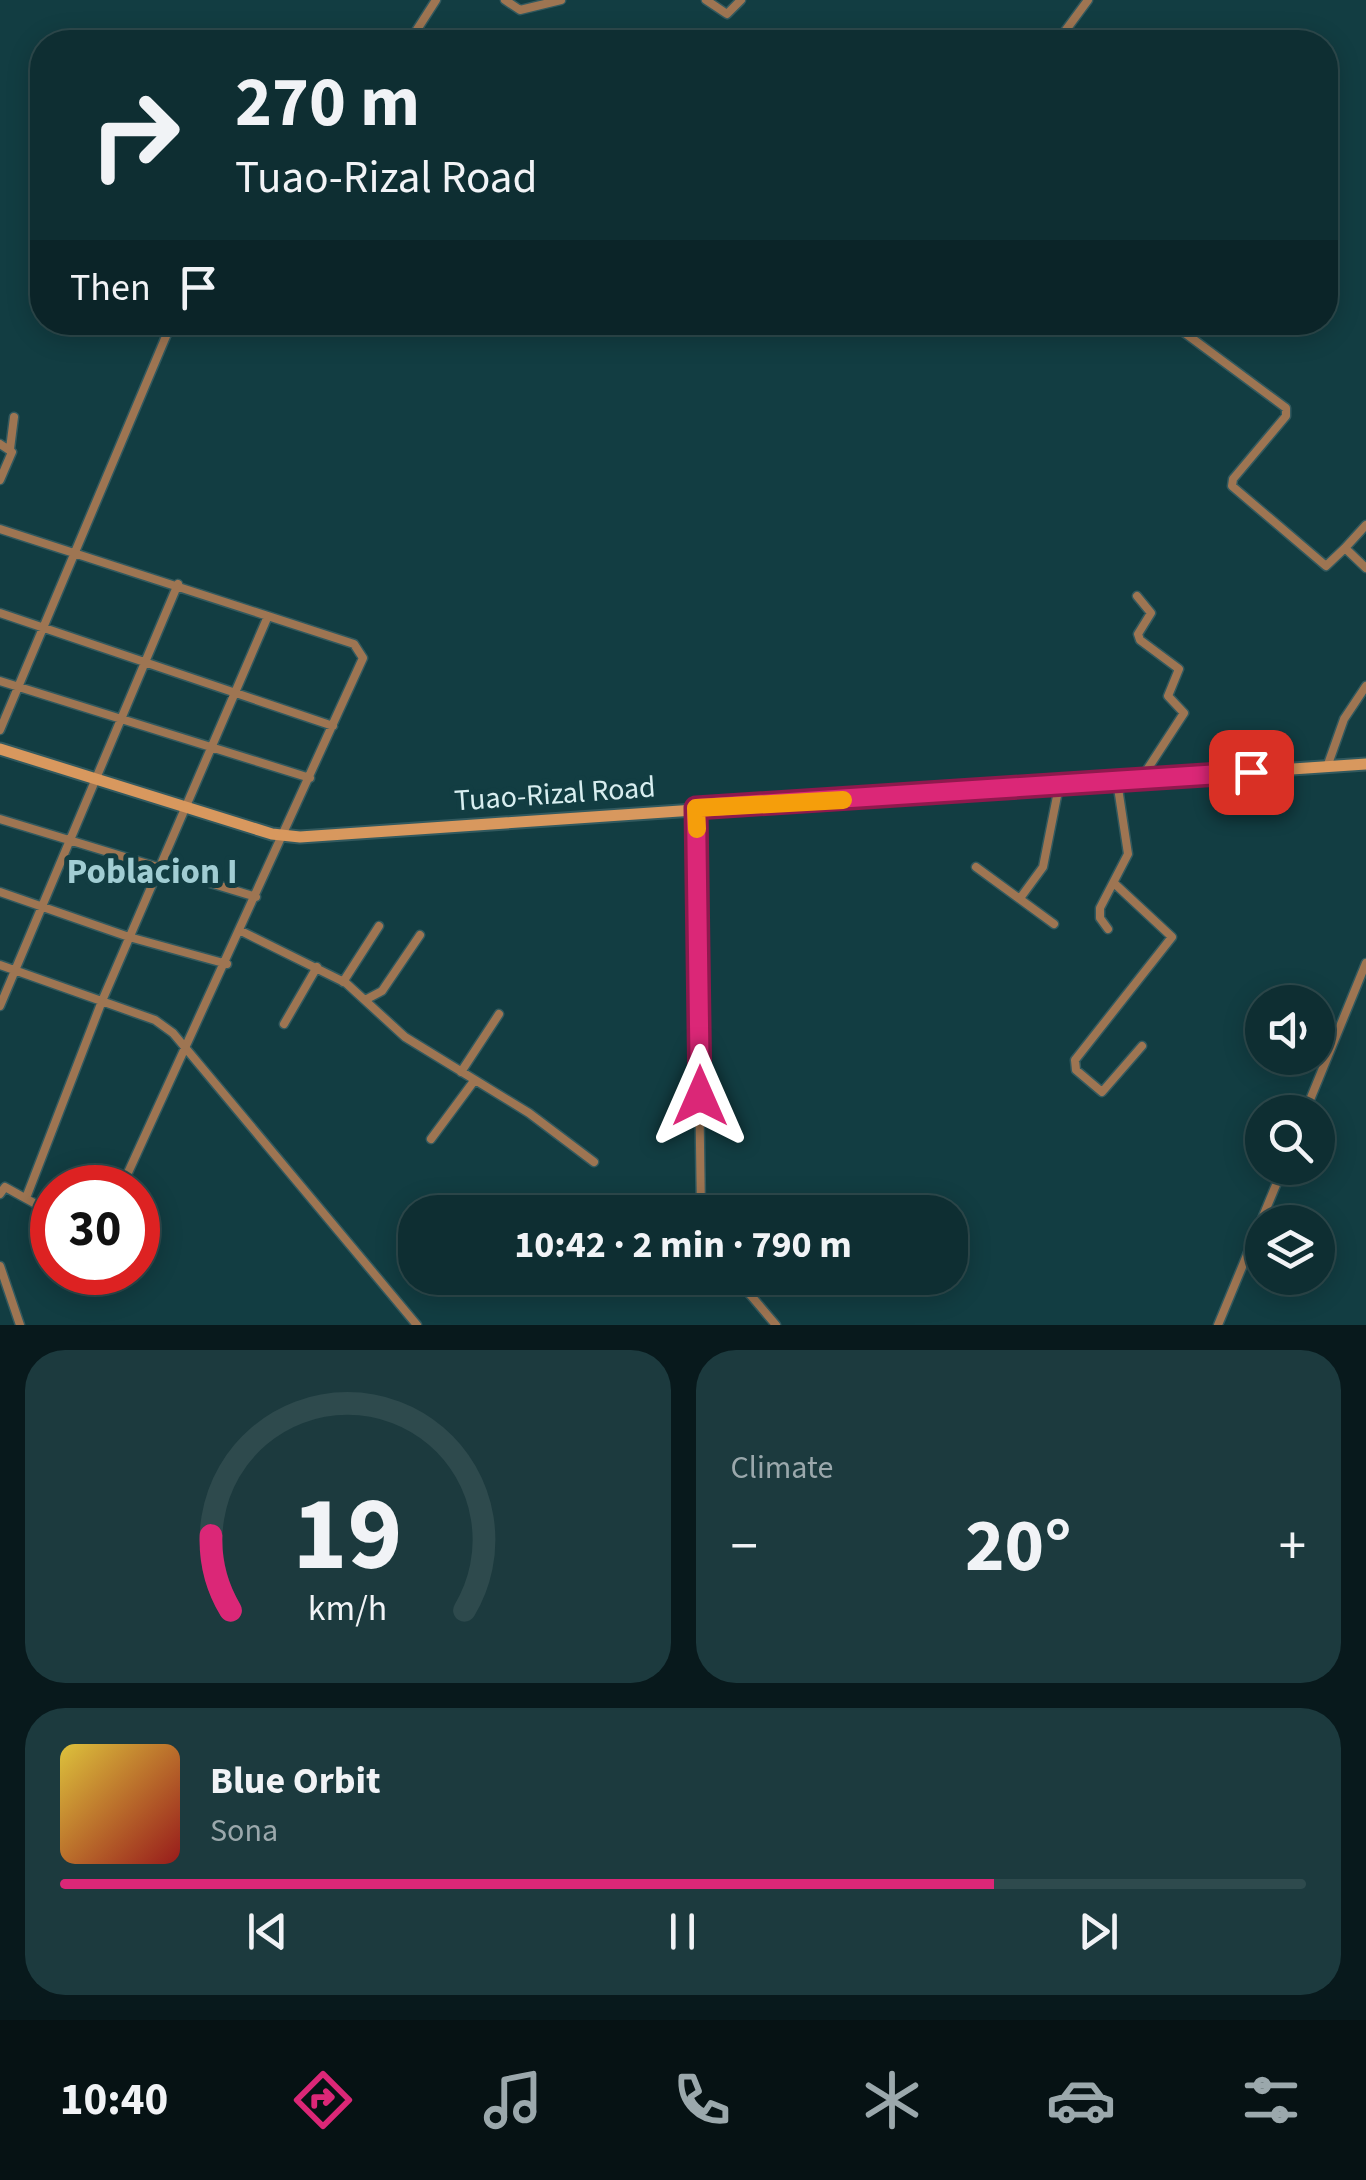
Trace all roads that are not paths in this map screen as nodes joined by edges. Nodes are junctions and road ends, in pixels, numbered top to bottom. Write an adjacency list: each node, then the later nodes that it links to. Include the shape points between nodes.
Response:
1 (436, 0): 7 (street)
2 (506, 0): 3 (street, via 520,10)
3 (561, 0)
4 (706, 0): 5 (street, via 727,14)
5 (741, 0)
6 (1088, 0): 8 (street)
7 (417, 30)
8 (1066, 30)
9 (166, 335): 18 (street)
10 (1188, 335): 17 (street, via 1286,408 1232,486 1326,566)
11 (14, 417): 13 (street)
12 (0, 444): 13 (street)
13 (10, 448): 14 (street)
14 (0, 480)
15 (1366, 526): 17 (street)
16 (0, 529): 18 (street)
17 (1345, 548): 19 (street)
18 (73, 551): 20 (street); 24 (street)
19 (1366, 568)
20 (178, 584): 23 (street); 25 (street)
21 (1137, 596): 39 (street, via 1151,613 1140,640 1180,669 1168,696 1184,713)
22 (0, 613): 24 (street)
23 (268, 616): 29 (street); 31 (street, via 362,652)
24 (41, 628): 25 (street); 27 (street)
25 (146, 660): 29 (street); 30 (street)
26 (0, 681): 27 (street)
27 (18, 686): 30 (street); 32 (street)
28 (1366, 686): 36 (street, via 1344,719)
29 (239, 691): 31 (street); 33 (street)
30 (122, 716): 33 (street); 37 (street)
31 (333, 726): 38 (street)
32 (0, 730)
33 (214, 746): 38 (street); 42 (street)
34 (0, 749): 37 (main road, Tuao-Rizal Road)
35 (1366, 764): 36 (main road, Tuao-Rizal Road)
36 (1327, 767): 39 (main road, Tuao-Rizal Road)
37 (94, 778): 42 (main road, Tuao-Rizal Road); 46 (street)
38 (310, 778): 45 (street)
39 (1141, 780): 40 (main road, Tuao-Rizal Road)
40 (1117, 781): 41 (main road, Tuao-Rizal Road); 49 (street, via 1129,847)
41 (1059, 786): 43 (main road, Tuao-Rizal Road); 52 (street, via 1043,867)
42 (188, 807): 45 (main road, Tuao-Rizal Road); 47 (street)
43 (696, 808): 45 (main road, Tuao-Rizal Road); 81 (street)
44 (0, 819): 46 (street)
45 (285, 836): 51 (street)
46 (68, 840): 47 (street); 53 (street)
47 (161, 867): 51 (street); 59 (street)
48 (976, 867): 52 (street)
49 (1116, 884): 56 (street, via 1099,912); 71 (street, via 1172,937 1074,1065 1102,1092)
50 (0, 892): 53 (street)
51 (256, 897): 57 (street)
52 (1021, 897): 54 (street)
53 (42, 904): 59 (street); 64 (street)
54 (1054, 924)
55 (379, 926): 65 (street)
56 (1108, 928)
57 (241, 931): 61 (street); 63 (street)
58 (420, 936): 66 (street, via 382,991)
59 (130, 937): 61 (street); 67 (street)
60 (1366, 963): 75 (street)
61 (226, 964): 72 (street)
62 (0, 965): 64 (street)
63 (316, 967): 65 (street); 70 (street)
64 (16, 970): 67 (street); 68 (street)
65 (344, 982): 66 (street)
66 (365, 1000): 73 (street)
67 (102, 1001): 72 (street, via 154,1020); 82 (street)
68 (0, 1006)
69 (499, 1014): 73 (street)
70 (284, 1024)
71 (1142, 1046)
72 (187, 1048): 78 (street); 87 (street)
73 (461, 1072): 74 (street)
74 (474, 1081): 76 (street); 77 (street)
75 (1312, 1095)
76 (430, 1139)
77 (594, 1162)
78 (132, 1165)
79 (1276, 1185): 89 (street)
80 (2, 1189): 82 (street)
81 (701, 1195)
82 (26, 1198): 83 (street)
83 (30, 1200)
84 (0, 1266): 86 (street)
85 (750, 1295): 88 (street)
86 (20, 1325)
87 (418, 1325)
88 (776, 1325)
89 (1218, 1325)

